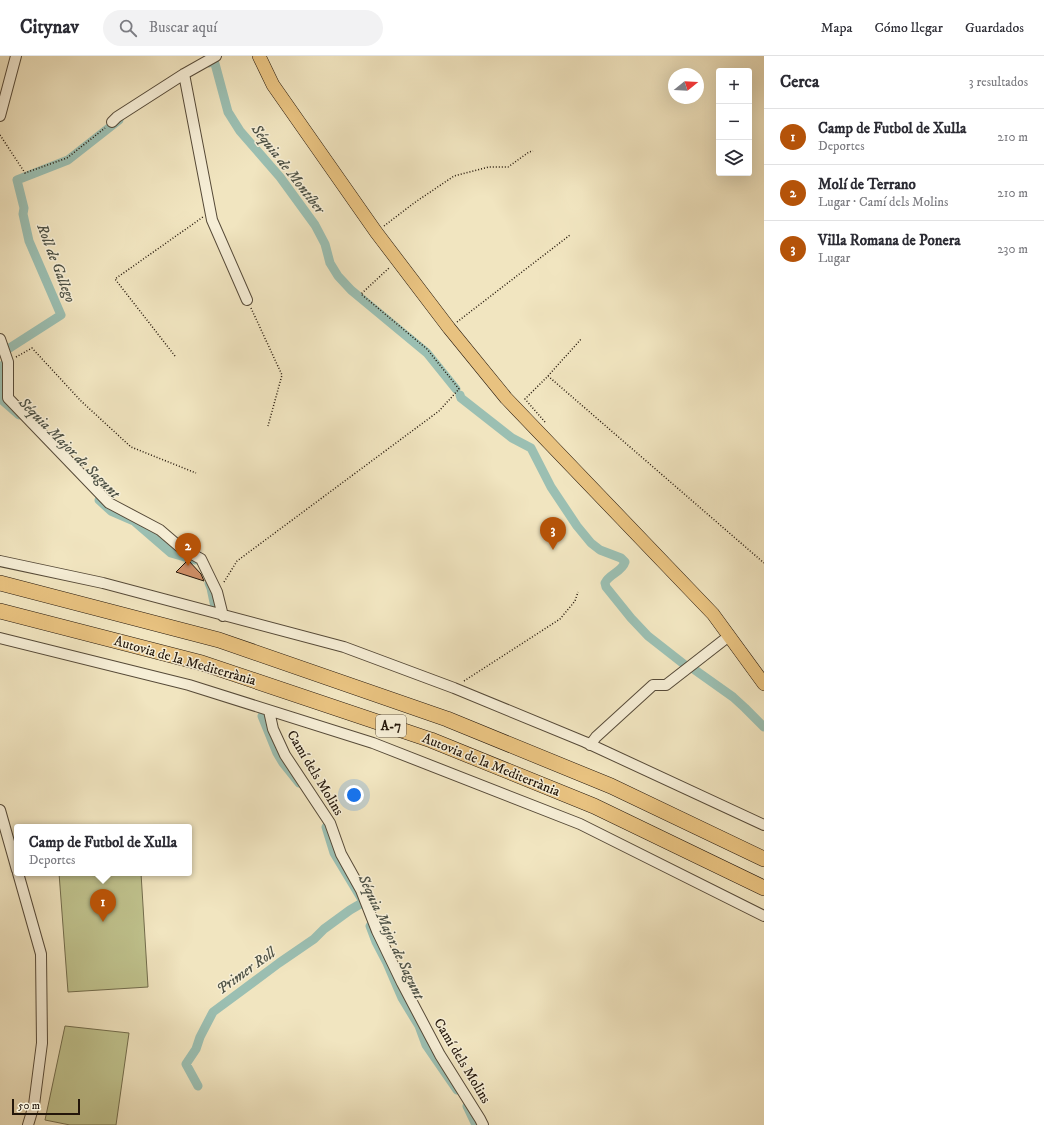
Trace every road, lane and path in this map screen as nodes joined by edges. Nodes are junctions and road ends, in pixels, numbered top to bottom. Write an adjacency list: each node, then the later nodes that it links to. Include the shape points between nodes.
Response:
1 (16, 56): 5 (street)
2 (216, 56): 4 (street)
3 (259, 56): 10 (main road, via 273,85)
4 (184, 74): 6 (street); 9 (street)
5 (0, 116)
6 (112, 122): 7 (path, via 67,158 25,173)
7 (0, 134)
8 (533, 151): 10 (path, via 508,166 489,167 454,176)
9 (211, 212): 13 (street, via 212,220); 17 (path, via 115,279)
10 (376, 232): 12 (main road)
11 (570, 235): 14 (path)
12 (397, 260): 14 (main road); 26 (path, via 360,294 427,349 459,389 439,411 237,562)
13 (247, 300): 20 (path, via 282,375)
14 (449, 328): 30 (main road, via 506,398 698,596)
15 (582, 338): 19 (path)
16 (0, 339): 18 (street)
17 (175, 356)
18 (8, 362): 22 (path, via 32,348 81,401 131,447); 26 (street, via 8,398 110,503 160,530 181,548 200,559)
19 (548, 376): 21 (path, via 525,399); 24 (path)
20 (268, 426)
21 (549, 427)
22 (196, 473)
23 (0, 561): 29 (street, via 103,583)
24 (764, 563)
25 (0, 583): 38 (highway, Autovia de la Mediterrània / A-7, via 219,640 447,719 611,786)
26 (217, 592): 29 (street)
27 (578, 592): 33 (path, via 575,601 560,619)
28 (0, 611): 41 (highway, Autovia de la Mediterrània / A-7, via 202,663 431,740 594,806)
29 (223, 616): 33 (street, via 344,648)
30 (729, 636): 32 (main road); 35 (street, via 666,685 653,685)
31 (0, 638): 34 (street, via 189,685)
32 (764, 684)
33 (454, 688): 35 (street)
34 (270, 711): 42 (street, via 373,743 580,824); 44 (street, Camí dels Molins, via 273,729 285,756 330,823 341,854 361,890 402,983 440,1055)
35 (590, 744): 37 (street)
36 (0, 810): 39 (street)
37 (764, 825)
38 (764, 859)
39 (14, 861)
40 (18, 876): 43 (street, via 41,954 42,1043 34,1105)
41 (764, 888)
42 (764, 916)
43 (28, 1125)
44 (483, 1125)

